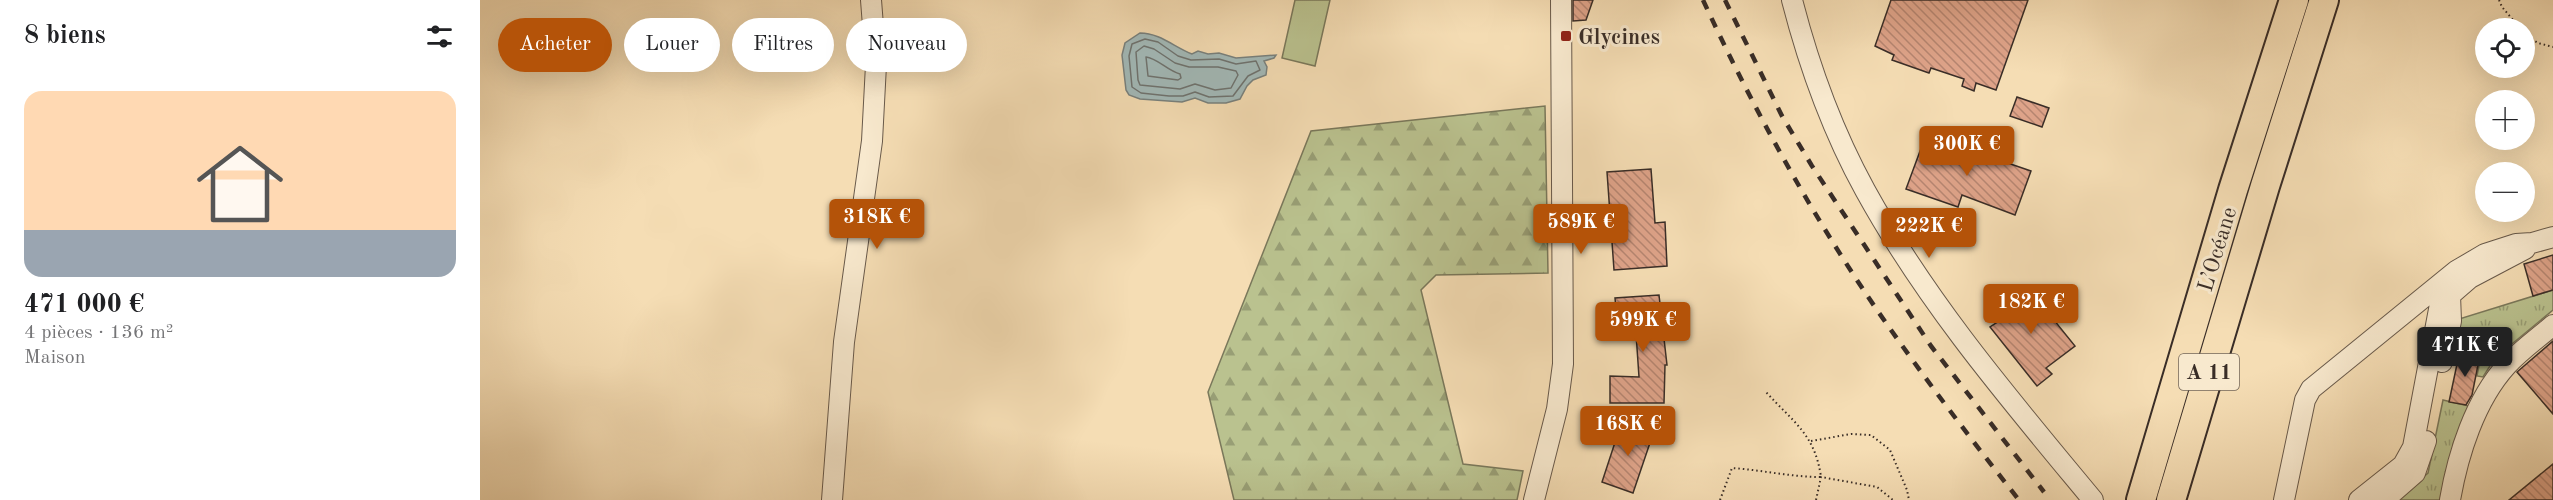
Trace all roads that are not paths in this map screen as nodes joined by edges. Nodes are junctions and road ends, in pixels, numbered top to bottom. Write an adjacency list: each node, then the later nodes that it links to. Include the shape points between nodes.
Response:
1 (871, 0): 10 (street, via 876,65 872,141 844,342)
2 (1561, 0): 11 (street, via 1563,364 1557,409)
3 (1792, 0): 12 (street, via 1830,118 1890,233 1947,319)
4 (2294, 0): 9 (highway, L’Océane / A 11)
5 (2324, 0): 13 (highway, L’Océane / A 11)
6 (2553, 237): 7 (street, via 2532,243)
7 (2440, 297): 14 (street, via 2311,389 2305,400); 15 (street, via 2414,447 2403,465); 16 (street, via 2451,321 2426,443 2419,466)
8 (2553, 325): 17 (street, via 2493,382 2466,439)
9 (2143, 492)
10 (832, 500)
11 (1534, 500)
12 (2093, 500)
13 (2171, 500)
14 (2284, 500)
15 (2359, 500)
16 (2384, 500)
17 (2450, 500)

